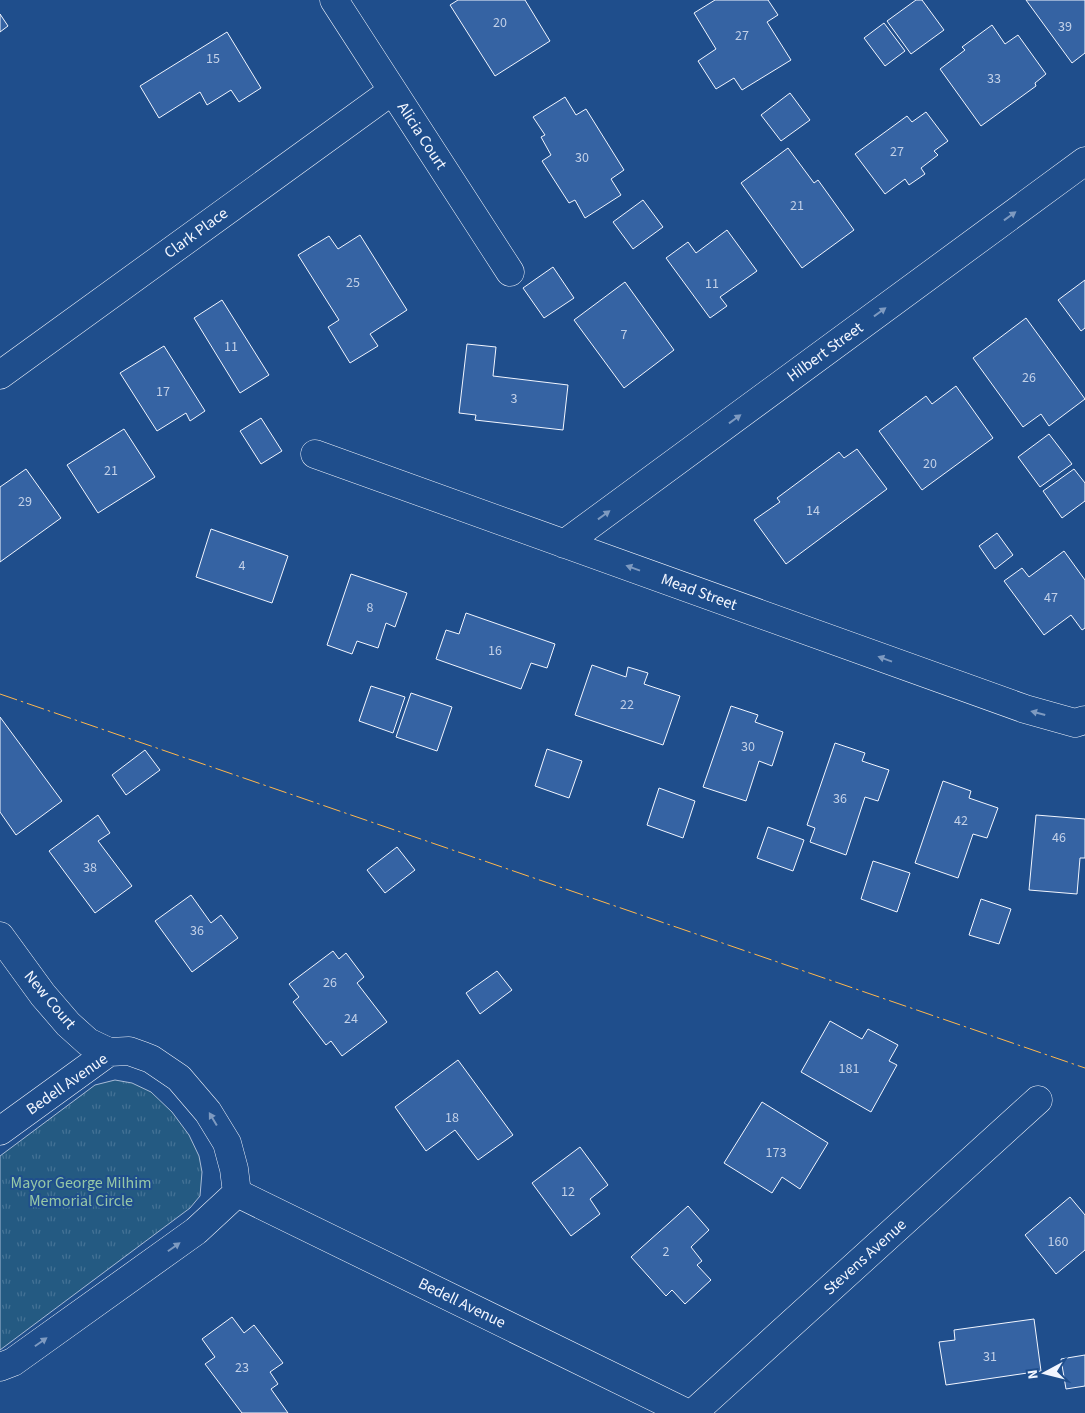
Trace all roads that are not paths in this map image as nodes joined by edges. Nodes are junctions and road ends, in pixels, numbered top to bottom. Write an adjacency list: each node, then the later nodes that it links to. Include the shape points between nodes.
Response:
1 (334, 0): 2 (street, Alicia Court)
2 (392, 91): 4 (street, Alicia Court); 5 (street, Clark Place)
3 (1085, 161): 7 (street, Hilbert Street, one-way to 3)
4 (510, 272)
5 (0, 375)
6 (315, 454): 7 (street, Mead Street)
7 (564, 544): 8 (street, Mead Street, one-way to 7, via 1075,723 1025,709)
8 (1085, 720)
9 (0, 936): 10 (street, New Court, via 68,1024 88,1042)
10 (109, 1052): 12 (street, Bedell Avenue); 13 (street, Bedell Avenue, one-way to 10, via 227,1144 208,1112 179,1078 143,1056 129,1051)
11 (1038, 1100): 16 (street, Stevens Avenue)
12 (0, 1131)
13 (237, 1193): 14 (street, one-way to 13, via 13,1362 196,1231); 15 (street, Bedell Avenue)
14 (0, 1367)
15 (687, 1413)
16 (693, 1413)

